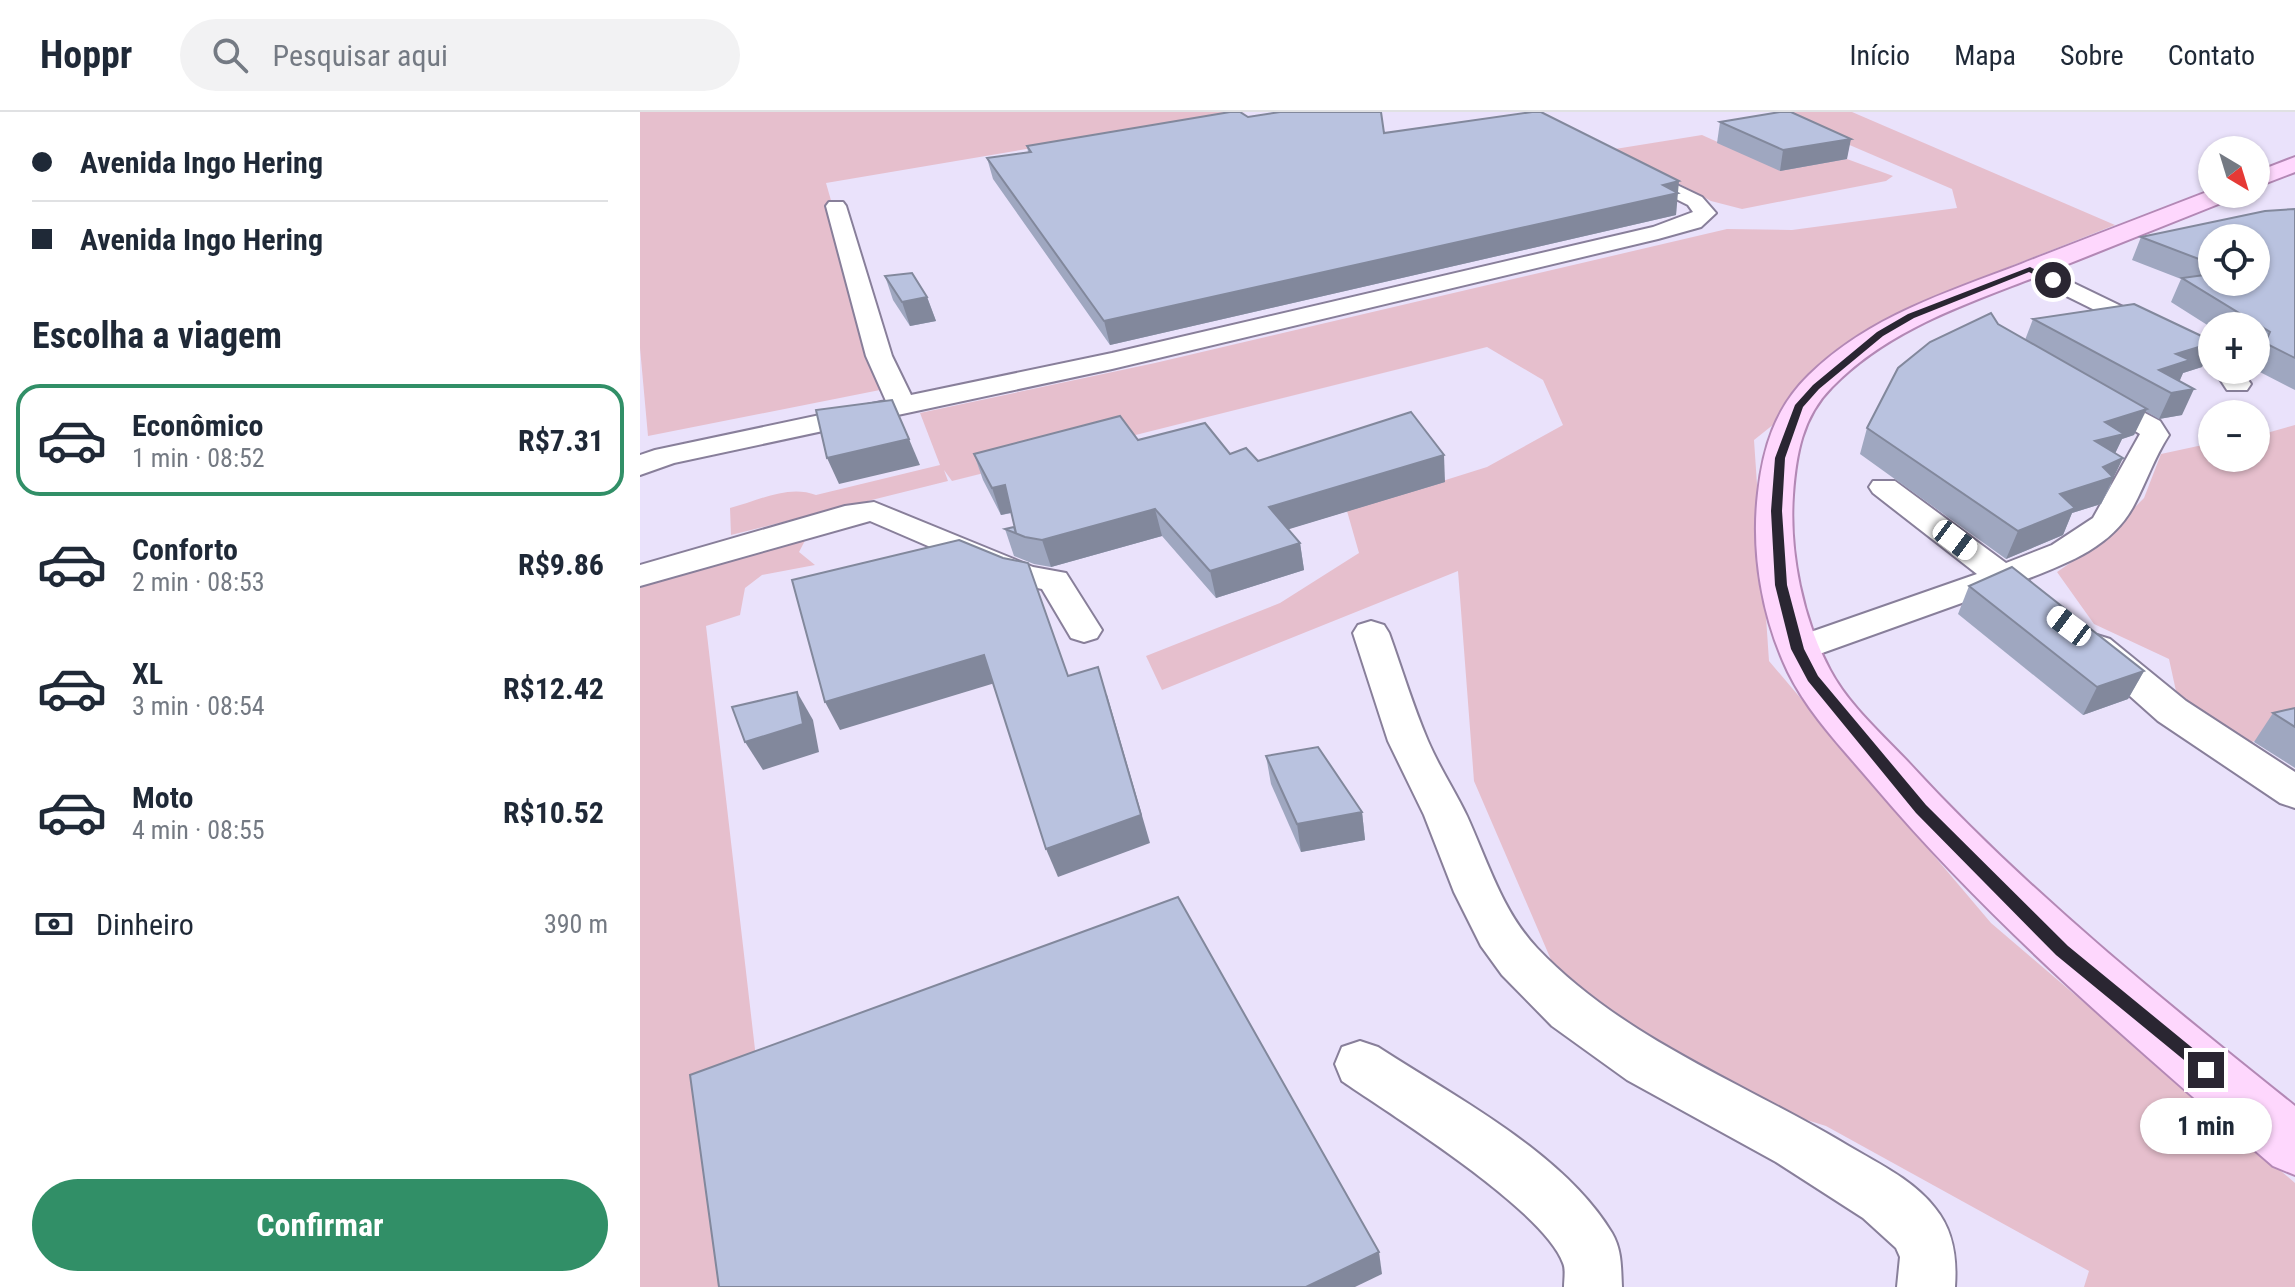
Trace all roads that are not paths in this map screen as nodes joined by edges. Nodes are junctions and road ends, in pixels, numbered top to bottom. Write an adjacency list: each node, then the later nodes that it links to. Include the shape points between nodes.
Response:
1 (1613, 160): 9 (lane, via 1695,201 1705,213 1658,232)
2 (2295, 164): 3 (main road)
3 (2270, 174)
4 (2198, 204): 6 (main road)
5 (836, 206): 9 (lane, via 879,356)
6 (2030, 269): 7 (lane); 16 (main road, via 1893,326 1828,376 1799,407 1780,458 1776,511 1781,585)
7 (2198, 353)
8 (2069, 380): 13 (lane, via 2150,427 2155,435 2140,451 2117,510 2103,525 2084,540)
9 (902, 405): 10 (lane, via 665,456)
10 (640, 466)
11 (1884, 487): 13 (lane)
12 (640, 576): 14 (lane, via 874,511 1026,576 1054,580)
13 (2002, 576): 16 (lane); 17 (lane, via 2172,711)
14 (1084, 630)
15 (1371, 633): 21 (lane, via 1408,741 1476,892 1519,961 1569,1011 1645,1063 1883,1198 1916,1228 1929,1255)
16 (1798, 649): 19 (main road, via 1831,702 1921,809 2023,915)
17 (2295, 792)
18 (1360, 1064): 20 (lane, via 1492,1153 1555,1206 1592,1254)
19 (2295, 1145)
20 (1593, 1287)
21 (1926, 1287)

